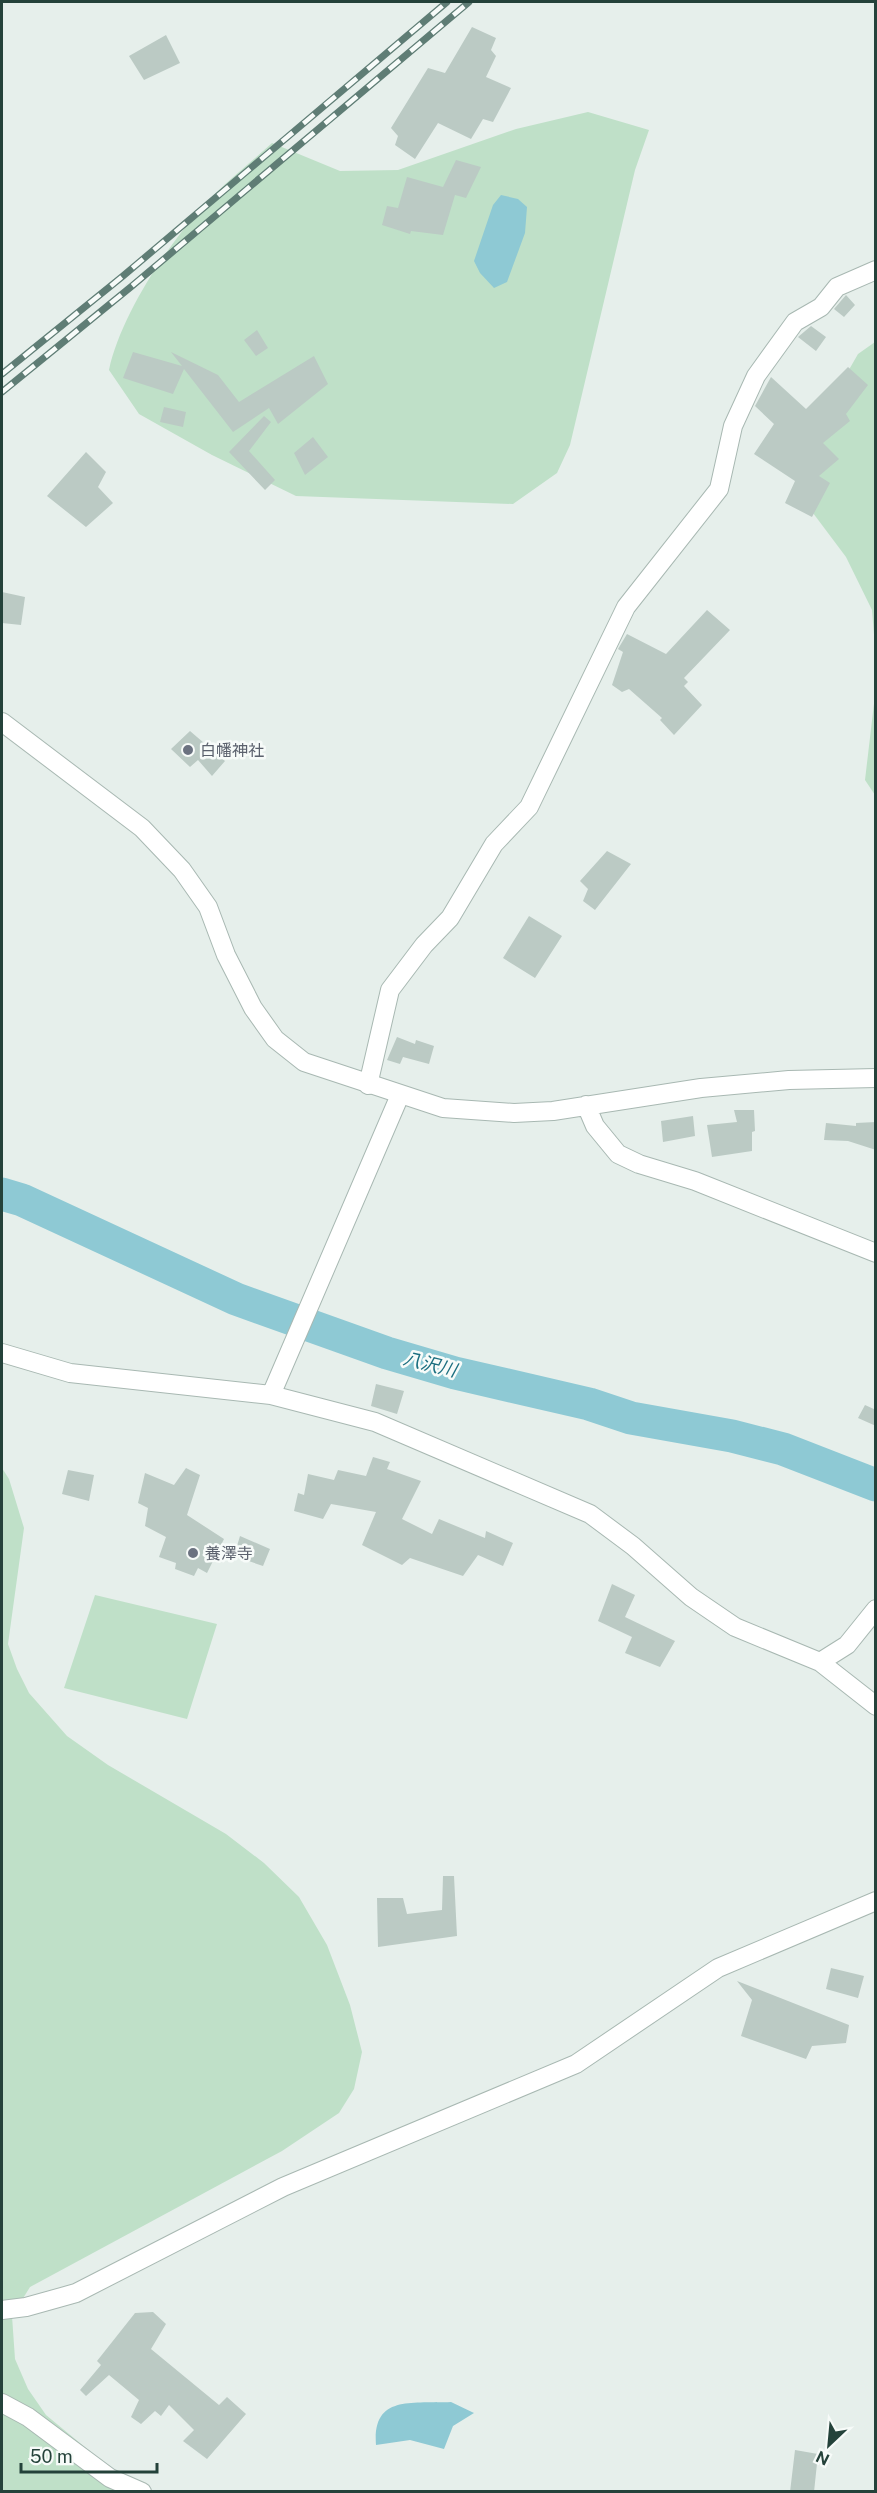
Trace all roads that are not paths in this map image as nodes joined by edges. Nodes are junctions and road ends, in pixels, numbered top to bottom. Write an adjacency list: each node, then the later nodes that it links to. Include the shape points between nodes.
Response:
1 (876, 270): 4 (street, via 837,287 821,307 795,322 756,376 733,426 719,489 626,607 529,807 494,844 450,918 390,990)
2 (2, 722): 4 (street, via 142,828 182,870 208,907 226,955 253,1008 275,1039 304,1062)
3 (876, 1078): 6 (street, via 712,1087)
4 (368, 1085): 5 (street)
5 (400, 1095): 6 (street, via 443,1108 486,1112); 9 (street)
6 (586, 1105): 7 (street, via 595,1126 618,1154)
7 (876, 1253)
8 (2, 1353): 9 (street, via 70,1372)
9 (271, 1395): 11 (street, via 375,1422 590,1514 691,1597 735,1627)
10 (876, 1609): 11 (street, via 848,1646)
11 (820, 1662): 12 (street)
12 (876, 1706)
13 (876, 1901): 14 (street, via 718,1968 576,2064 284,2187 76,2293)
14 (2, 2310)
15 (2, 2403): 16 (street, via 28,2417 110,2478)
16 (142, 2492)

